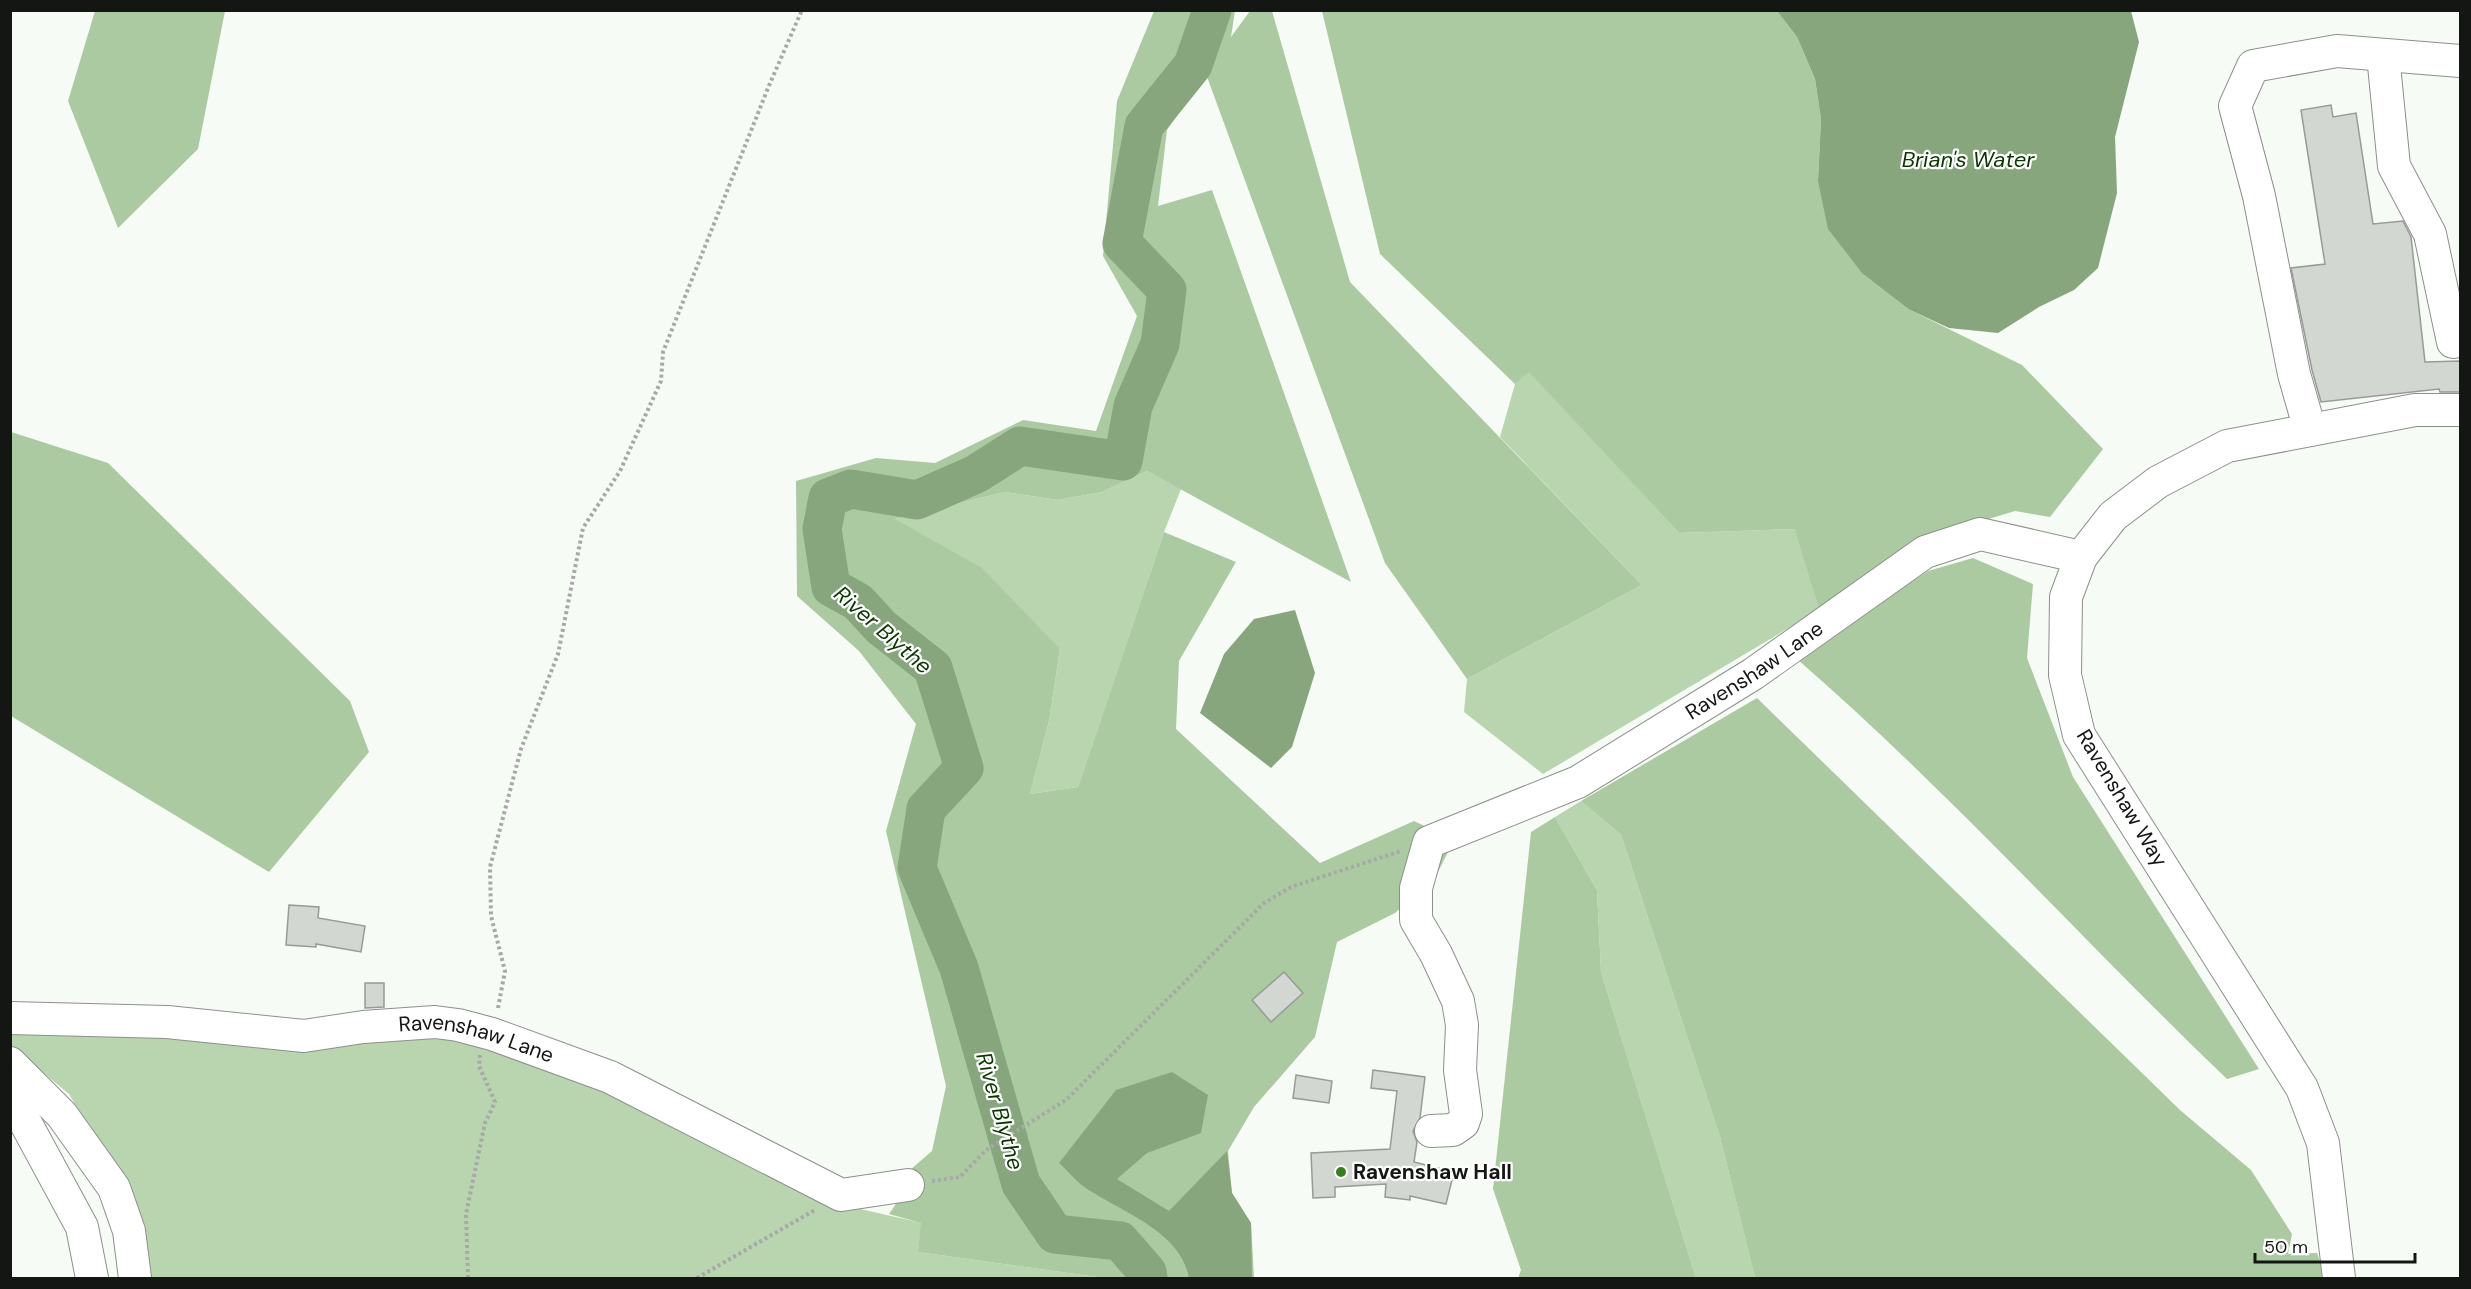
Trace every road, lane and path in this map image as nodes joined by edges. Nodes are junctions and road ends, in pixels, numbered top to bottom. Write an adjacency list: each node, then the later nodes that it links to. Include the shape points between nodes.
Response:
1 (802, 10): 10 (path, via 663,352 662,381 620,471 584,528 558,654 521,749 490,867 491,916 506,971)
2 (2383, 55): 3 (street); 4 (street, via 2394,166 2430,234 2452,342); 6 (street, via 2337,51 2253,66 2235,106 2259,196 2294,374)
3 (2460, 61)
4 (2460, 341)
5 (2460, 410): 6 (street, Ravenshaw Way, via 2415,410)
6 (2310, 430): 7 (street, Ravenshaw Way, via 2227,446 2158,482 2113,516)
7 (2081, 557): 8 (street, Ravenshaw Lane, via 1980,534 1925,552 1753,674 1578,782); 20 (street, Ravenshaw Way, via 2066,597 2065,675 2079,735 2302,1088 2323,1143)
8 (1429, 842): 13 (street, via 1416,888 1416,920 1458,1001 1466,1114 1463,1123 1453,1130); 14 (path, via 1291,887 1264,903 1066,1100 986,1150 960,1177)
9 (10, 1018): 10 (street, Ravenshaw Lane, via 168,1022 304,1036 435,1022)
10 (492, 1034): 15 (street, Ravenshaw Lane, via 610,1077); 18 (path, via 481,1045 479,1066 495,1102 485,1123 466,1214)
11 (10, 1063): 17 (street, via 62,1115 114,1188 129,1231)
12 (10, 1094): 16 (street, via 82,1227)
13 (1431, 1131)
14 (908, 1185): 15 (street)
15 (841, 1195): 19 (path)
16 (92, 1278)
17 (135, 1278)
18 (468, 1278)
19 (697, 1278)
20 (2339, 1278)

